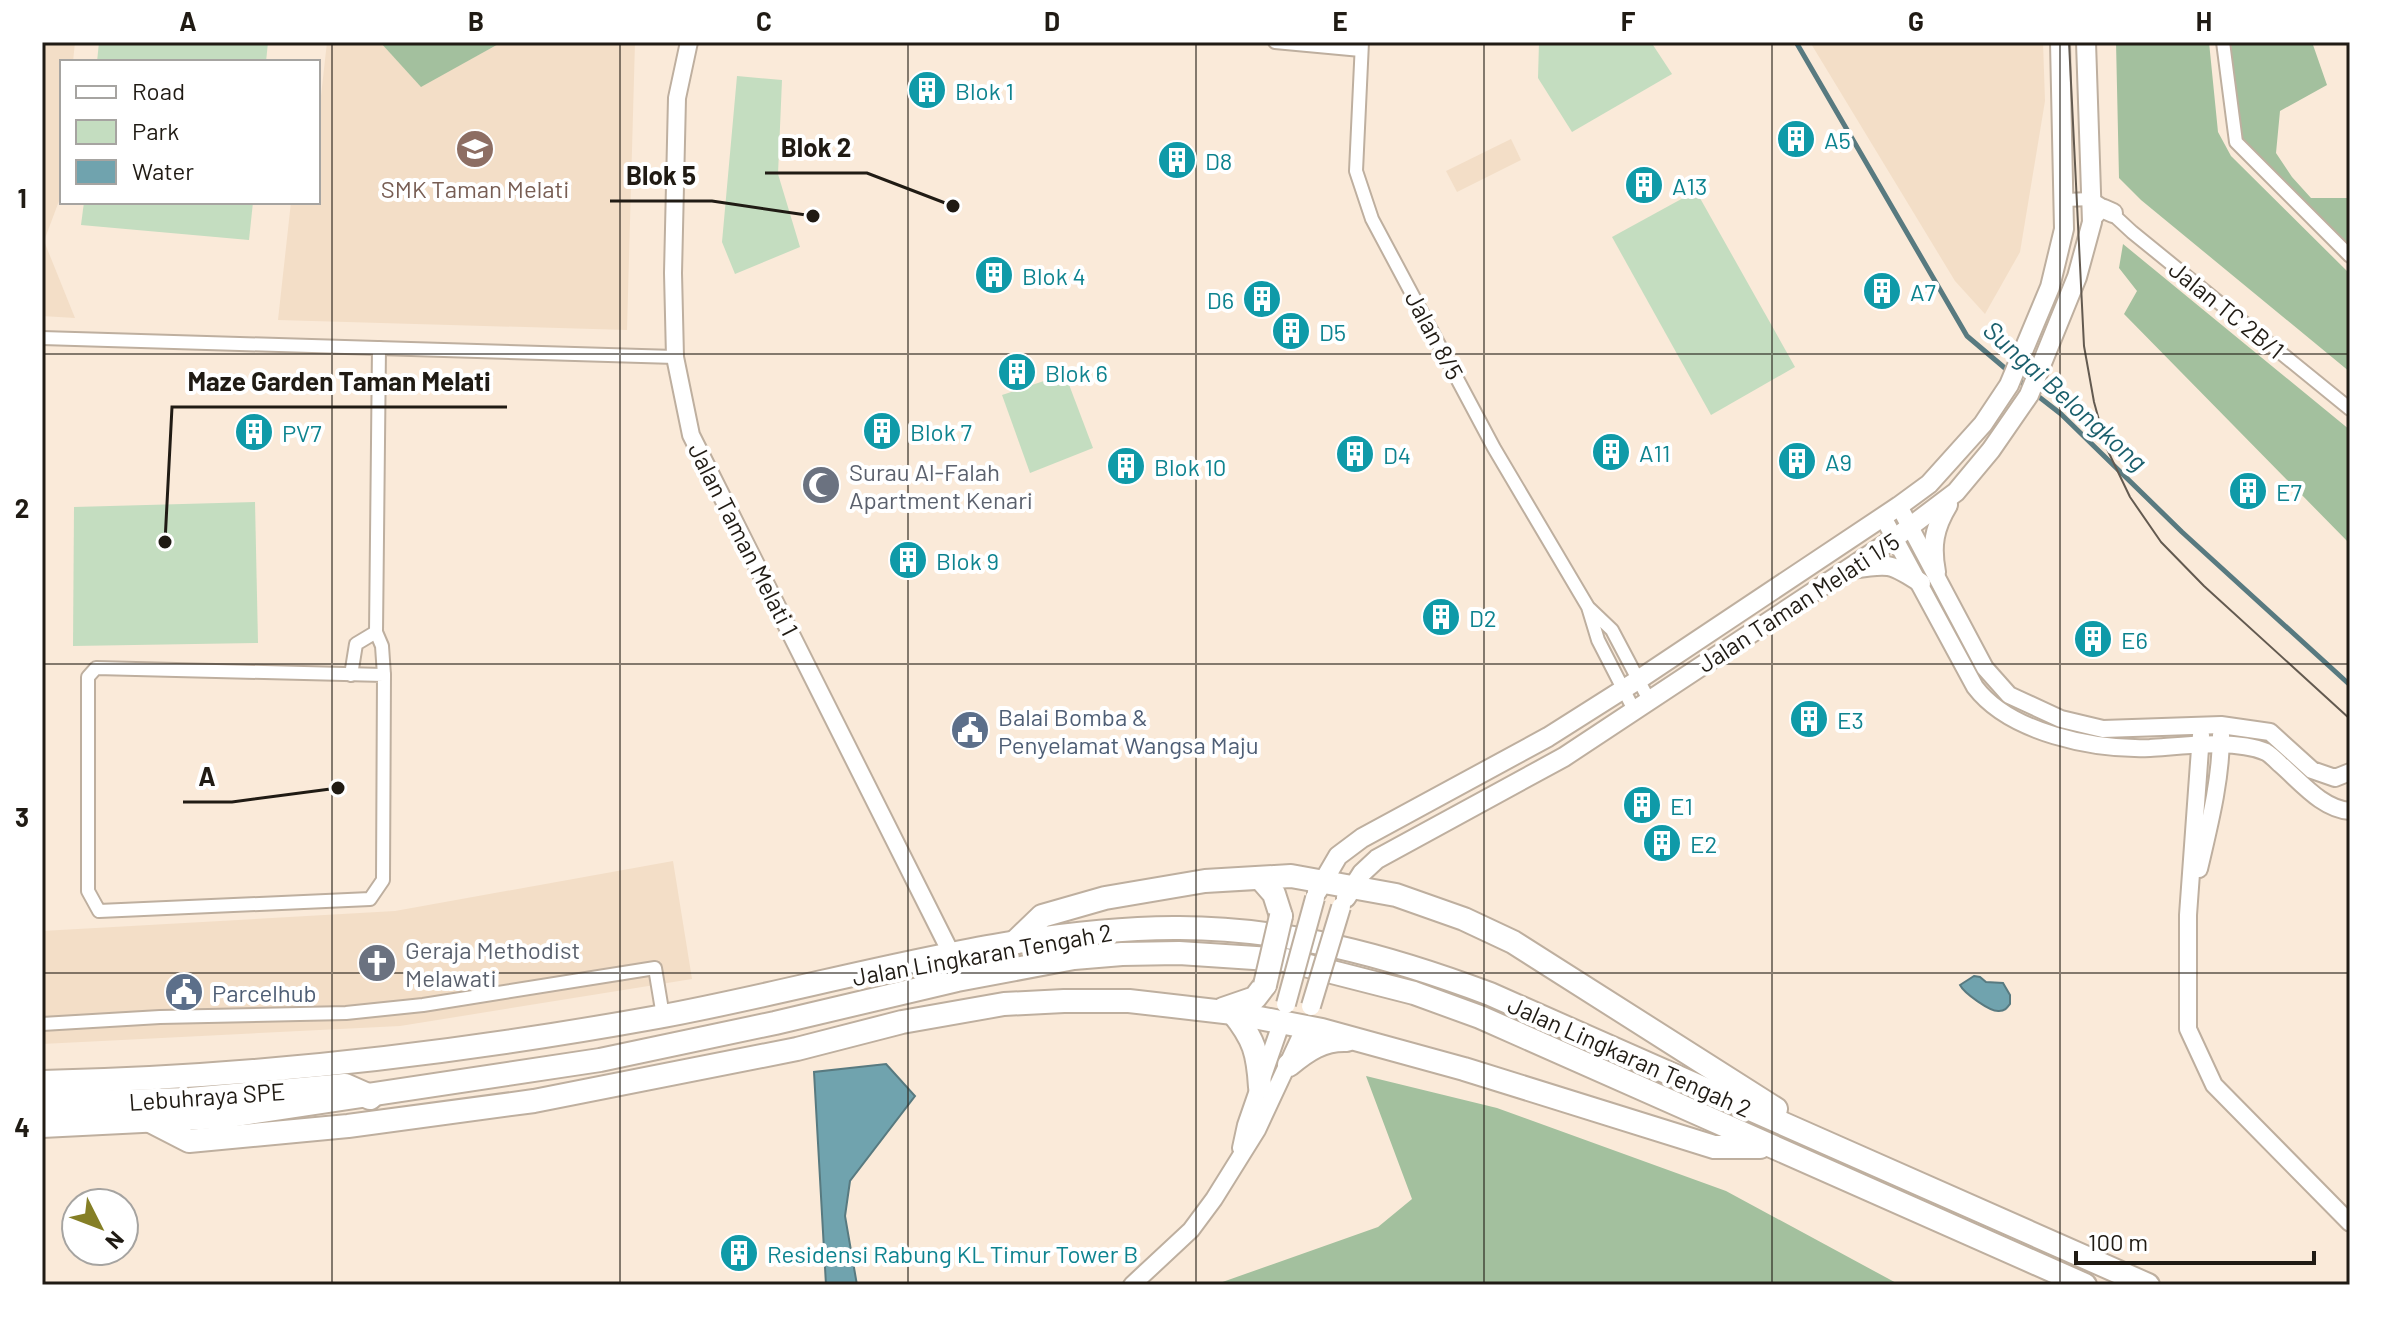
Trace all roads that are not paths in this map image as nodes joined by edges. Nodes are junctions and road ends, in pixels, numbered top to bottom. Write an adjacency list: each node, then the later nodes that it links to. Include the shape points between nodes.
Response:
1 (689, 42): 12 (street, Jalan Taman Melati 1, via 677,98)
2 (1275, 42): 6 (street)
3 (2060, 42): 7 (main road, Jalan Taman Melati 1/5)
4 (2086, 42): 8 (main road, Jalan Taman Melati 1/5, via 2092,176)
5 (2223, 42): 9 (street, via 2236,142)
6 (1362, 46): 21 (street, Jalan 8/5, via 1356,171 1372,219 1494,448)
7 (2064, 200): 8 (street); 15 (main road, Jalan Taman Melati 1/5, via 2064,229 2050,287 2009,385 1956,457)
8 (2100, 209): 13 (street, Jalan TC 2B/1); 14 (main road, Jalan Taman Melati 1/5, via 2033,387)
9 (2350, 256)
10 (42, 338): 11 (street)
11 (379, 348): 12 (street); 22 (street)
12 (675, 357): 40 (street, Jalan Taman Melati 1, via 691,435)
13 (2350, 409)
14 (1956, 492): 17 (main road, Jalan Taman Melati 1/5); 20 (main road, via 1934,532)
15 (1899, 506): 16 (main road, Jalan Taman Melati 1/5); 17 (street)
16 (1883, 517): 18 (street); 25 (main road, Jalan Taman Melati 1/5)
17 (1911, 527): 18 (main road, Jalan Taman Melati 1/5); 20 (street)
18 (1895, 538): 19 (main road, Jalan Taman Melati 1/5); 20 (street)
19 (1846, 570): 20 (main road, via 1893,565); 26 (main road, Jalan Taman Melati 1/5)
20 (1928, 578): 28 (street, via 1985,668 2009,695 2061,719 2103,729); 30 (street, via 1975,687 2024,725 2100,746)
21 (1588, 607): 25 (street, Jalan 8/5, via 1598,640); 25 (street, Jalan 8/5, via 1612,630)
22 (376, 632): 23 (street, via 356,644); 24 (street)
23 (351, 675): 24 (street); 24 (street, via 96,668 88,677 88,891 99,911 370,899 383,880)
24 (384, 675)
25 (1630, 685): 26 (street, Jalan 8/5); 26 (street, Jalan 8/5); 33 (main road, Jalan Taman Melati 1/5)
26 (1642, 705): 36 (main road, Jalan Taman Melati 1/5, via 1564,757 1377,859)
27 (2221, 725): 28 (street); 29 (street); 31 (street, via 2270,732 2312,770 2335,778)
28 (2202, 726): 30 (street)
29 (2221, 744): 30 (street); 32 (street, via 2267,753 2329,806); 38 (street, via 2210,824)
30 (2200, 745): 38 (street)
31 (2350, 772)
32 (2350, 811)
33 (1338, 856): 34 (main road); 37 (main road, Jalan Taman Melati 1/5)
34 (1291, 876): 35 (highway); 37 (highway)
35 (1260, 878): 39 (highway, via 1205,881 1105,898 1042,916); 41 (highway, bridge, via 1274,894 1281,916 1265,985 1255,998)
36 (1351, 887): 37 (highway); 44 (main road, Jalan Taman Melati 1/5, bridge); 55 (highway, via 1396,895 1513,942)
37 (1318, 890): 42 (main road, Jalan Taman Melati 1/5, bridge)
38 (2188, 915): 57 (street, via 2188,1029 2214,1085)
39 (1014, 943): 40 (highway, Jalan Lingkaran Tengah 2); 55 (highway, Jalan Lingkaran Tengah 2, via 1108,930 1177,928 1263,933 1358,951 1490,994)
40 (952, 955): 43 (highway, Jalan Lingkaran Tengah 2)
41 (1225, 1011): 42 (highway); 49 (highway, via 1250,1033 1259,1059); 52 (highway, via 1129,1001 1004,1004 534,1101 189,1141)
42 (1284, 1013): 44 (highway); 49 (street)
43 (663, 1016): 45 (street, via 655,968 346,1013); 48 (highway, Jalan Lingkaran Tengah 2, via 369,1061)
44 (1308, 1016): 46 (highway); 47 (street)
45 (42, 1024)
46 (1368, 1041): 47 (highway, via 1332,1039); 54 (highway, via 1714,1147)
47 (1289, 1065): 56 (street)
48 (42, 1082)
49 (1260, 1087): 56 (street)
50 (370, 1097): 51 (highway, Lebuhraya SPE, via 345,1086 190,1100); 52 (highway, Jalan Lingkaran Tengah 2); 54 (highway, Jalan Lingkaran Tengah 2, via 600,1060 1018,967 1122,954 1191,954 1285,960 1414,993 1480,1017)
51 (42, 1104)
52 (152, 1122): 53 (highway, Jalan Lingkaran Tengah 2)
53 (42, 1126)
54 (1770, 1146): 59 (highway, Jalan Lingkaran Tengah 2)
55 (1841, 1150): 60 (highway, Jalan Lingkaran Tengah 2)
56 (1239, 1157): 58 (street, via 1191,1230)
57 (2350, 1223)
58 (1132, 1285)
59 (2085, 1285)
60 (2148, 1285)

